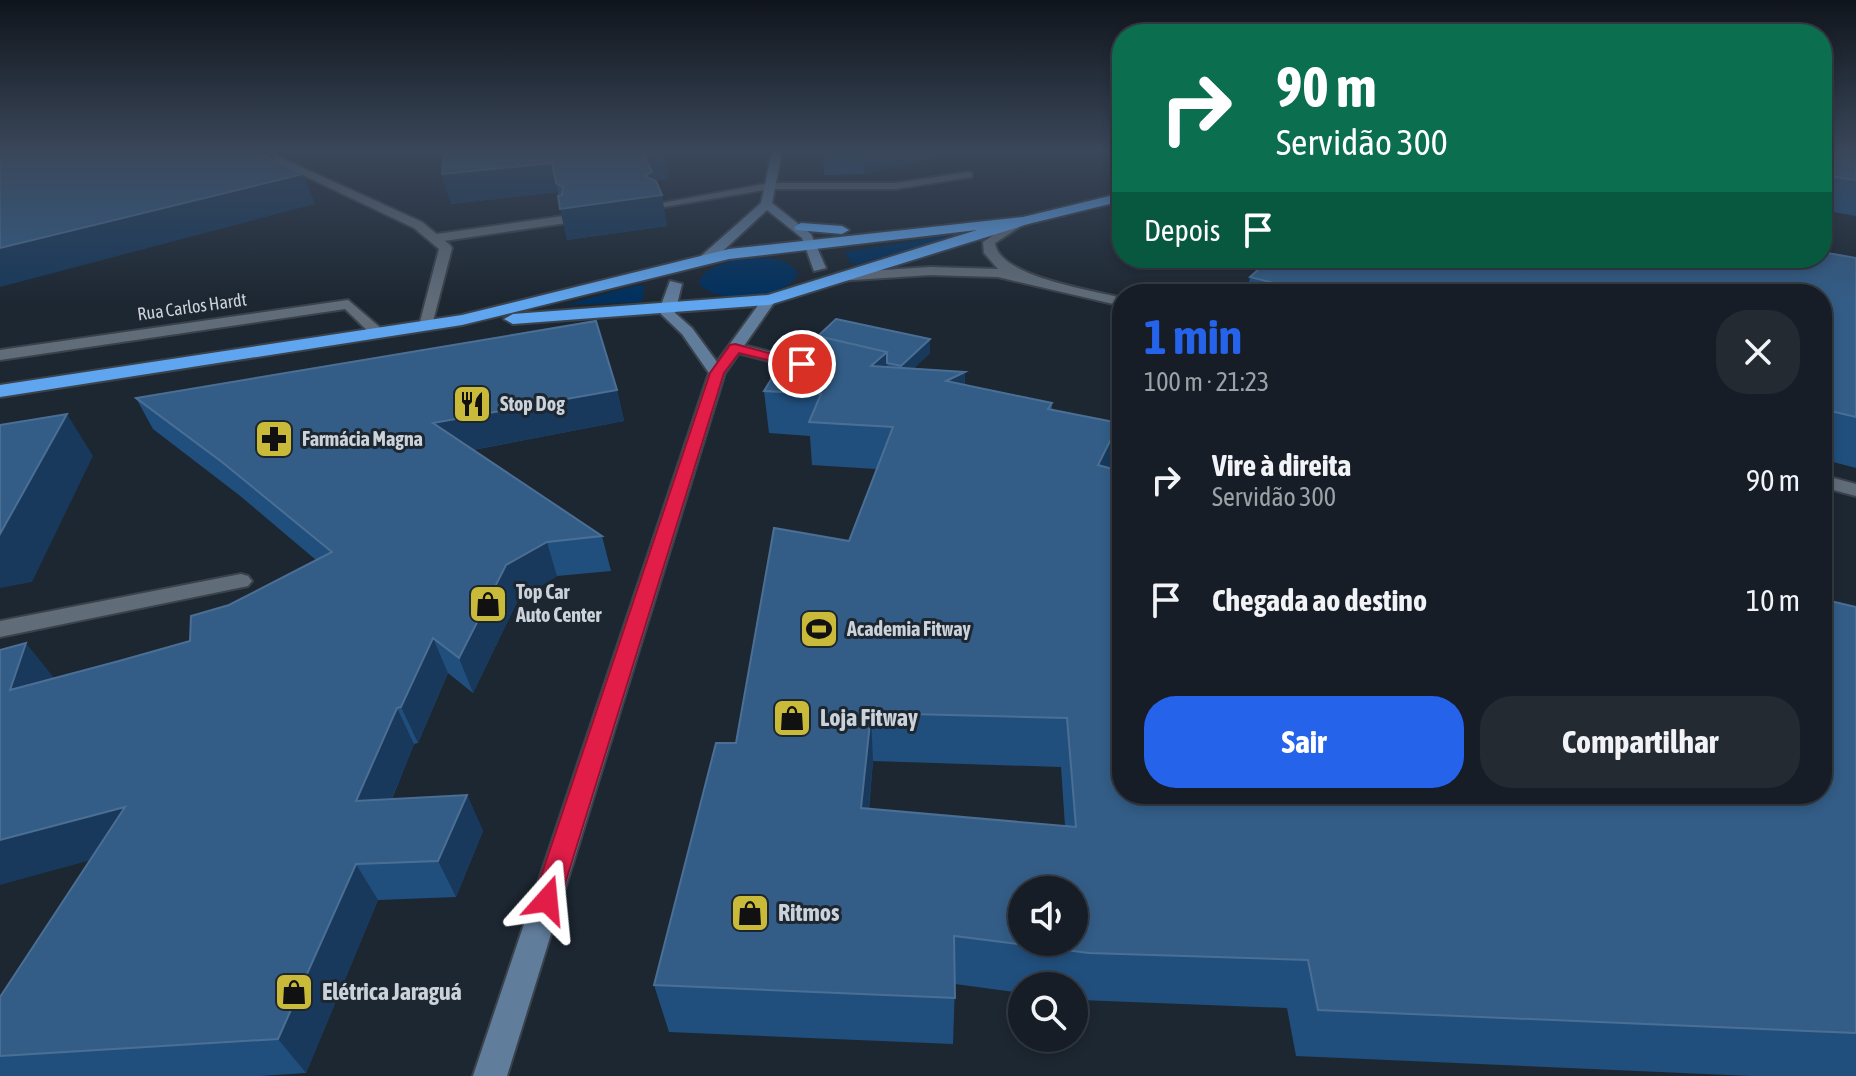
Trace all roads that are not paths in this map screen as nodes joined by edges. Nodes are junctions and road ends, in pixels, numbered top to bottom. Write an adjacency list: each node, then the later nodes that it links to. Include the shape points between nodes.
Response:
1 (369, 202): 10 (street)
2 (674, 202): 5 (street)
3 (1100, 202): 7 (highway)
4 (766, 204): 8 (main road); 13 (main road)
5 (658, 205)
6 (563, 220): 10 (street)
7 (1023, 221): 9 (highway); 16 (street, via 998,234 988,249 996,261); 17 (highway)
8 (801, 227): 9 (highway); 11 (main road)
9 (928, 230): 11 (highway)
10 (437, 238): 25 (street, via 446,248)
11 (815, 245): 12 (highway); 15 (main road)
12 (778, 251): 13 (highway); 15 (highway, via 797,254)
13 (706, 259): 14 (highway)
14 (689, 266): 18 (highway); 24 (highway)
15 (819, 268): 19 (highway)
16 (1020, 276): 17 (street, via 947,271); 20 (street)
17 (837, 277): 19 (highway)
18 (675, 284): 22 (highway, via 680,293); 23 (main road)
19 (809, 286): 21 (highway)
20 (1112, 299)
21 (769, 300): 22 (highway); 27 (main road)
22 (716, 305): 23 (highway)
23 (667, 308): 24 (highway); 30 (main road)
24 (462, 320): 25 (highway)
25 (426, 326): 26 (highway)
26 (378, 333): 28 (street, Rua Carlos Hardt, via 348,304); 31 (highway)
27 (735, 348): 29 (street); 30 (main road)
28 (0, 355)
29 (820, 368)
30 (717, 373): 36 (main road)
31 (0, 391)
32 (1832, 484): 33 (street)
33 (1856, 490)
34 (241, 581): 35 (street)
35 (0, 629)
36 (490, 1076)

